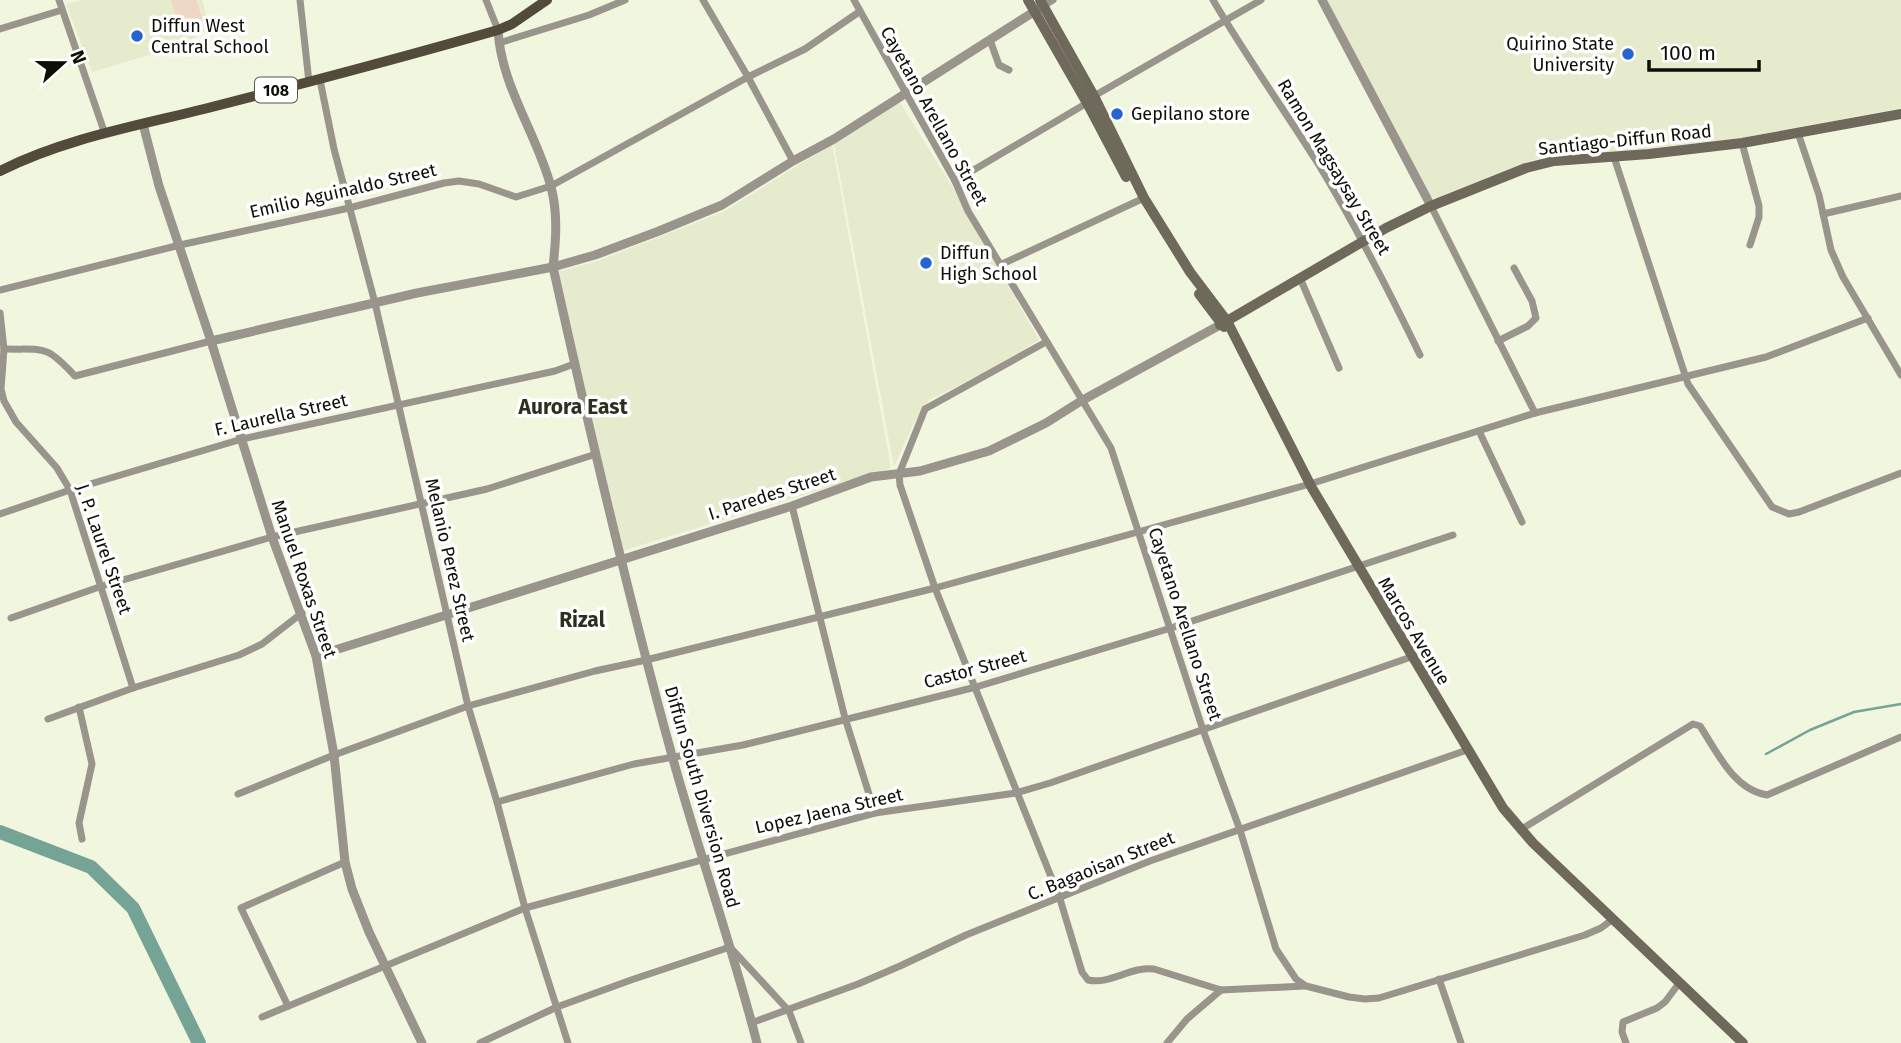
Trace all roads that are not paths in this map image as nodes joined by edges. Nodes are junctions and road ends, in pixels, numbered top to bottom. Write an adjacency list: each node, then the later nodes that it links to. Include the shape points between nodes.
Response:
1 (59, 0): 14 (street)
2 (300, 0): 23 (street, Melanio Perez Street)
3 (486, 0): 18 (street)
4 (547, 0): 13 (main road, 108)
5 (625, 0): 20 (street)
6 (703, 0): 22 (street)
7 (1028, 0): 12 (main road, Marcos Avenue)
8 (1213, 0): 16 (street, Ramon Magsaysay Street)
9 (1261, 0): 16 (street)
10 (1322, 0): 38 (street)
11 (856, 1): 15 (street, Cayetano Arellano Street)
12 (1043, 4): 19 (street); 25 (main road, Marcos Avenue)
13 (532, 6): 18 (main road, 108)
14 (62, 10): 17 (street); 29 (street)
15 (859, 12): 22 (street, Emilio Aguinaldo Street, via 805,49); 24 (street, Cayetano Arellano Street)
16 (1225, 20): 25 (street); 41 (street, Ramon Magsaysay Street)
17 (0, 29)
18 (498, 30): 20 (street, Diffun South Diversion Road); 23 (main road, 108)
19 (990, 40): 21 (street, via 999,65); 24 (street)
20 (499, 43): 35 (street, Diffun South Diversion Road)
21 (1009, 70)
22 (748, 77): 32 (street); 35 (street, Emilio Aguinaldo Street)
23 (315, 81): 27 (main road, 108); 39 (street, Melanio Perez Street)
24 (905, 94): 32 (street); 34 (street, Cayetano Arellano Street)
25 (1090, 99): 34 (street); 37 (main road, Marcos Avenue)
26 (1901, 114): 28 (main road, Santiago-Diffun Road)
27 (143, 124): 29 (main road, 108); 42 (street, Manuel Roxas Street)
28 (1798, 133): 30 (main road, Santiago-Diffun Road); 40 (street)
29 (105, 134): 33 (main road, 108)
30 (1742, 143): 31 (main road, Santiago-Diffun Road); 43 (street, via 1759,206)
31 (1614, 157): 38 (main road, Santiago-Diffun Road, via 1554,160); 60 (street)
32 (793, 161): 45 (street, via 722,205)
33 (0, 171)
34 (955, 181): 44 (street, Cayetano Arellano Street)
35 (551, 186): 39 (street, Emilio Aguinaldo Street, via 516,197 459,181); 45 (street, Diffun South Diversion Road, via 556,240)
36 (1901, 196): 40 (street)
37 (1142, 199): 44 (street); 52 (main road, Marcos Avenue)
38 (1431, 206): 41 (main road, Santiago-Diffun Road); 54 (street)
39 (349, 208): 42 (street, Emilio Aguinaldo Street); 49 (street, Melanio Perez Street)
40 (1823, 214): 51 (street, via 1831,250)
41 (1363, 240): 47 (main road, Santiago-Diffun Road); 57 (street, Ramon Magsaysay Street)
42 (180, 245): 48 (street, Emilio Aguinaldo Street); 53 (street, Manuel Roxas Street)
43 (1750, 245)
44 (1000, 265): 55 (street, Cayetano Arellano Street)
45 (553, 267): 49 (street); 58 (street, Diffun South Diversion Road)
46 (1514, 268): 54 (street, via 1536,318)
47 (1300, 278): 52 (main road, Santiago-Diffun Road); 59 (street)
48 (0, 290)
49 (375, 303): 53 (street); 64 (street, Melanio Perez Street)
50 (0, 313): 56 (street, J. P. Laurel Street)
51 (1868, 318): 60 (street, via 1766,357); 61 (street)
52 (1226, 325): 63 (street, I. Paredes Street); 71 (main road, Marcos Avenue)
53 (211, 341): 56 (street, via 75,376 45,349); 67 (street, Manuel Roxas Street)
54 (1498, 341): 65 (street)
55 (1046, 342): 63 (street, Cayetano Arellano Street); 70 (street, via 925,409)
56 (4, 349): 62 (street, J. P. Laurel Street)
57 (1420, 355)
58 (574, 364): 64 (street, F. Laurella Street); 68 (street, Diffun South Diversion Road)
59 (1339, 368)
60 (1685, 375): 65 (street); 69 (street, via 1751,478 1780,512 1799,512)
61 (1901, 375)
62 (0, 389): 72 (street, J. P. Laurel Street, via 9,412 50,458)
63 (1081, 401): 70 (street, I. Paredes Street, via 989,451); 77 (street, Cayetano Arellano Street, via 1111,448)
64 (399, 404): 67 (street, F. Laurella Street); 73 (street, Melanio Perez Street)
65 (1535, 413): 66 (street)
66 (1479, 431): 71 (street); 76 (street)
67 (242, 439): 72 (street, F. Laurella Street); 79 (street, Manuel Roxas Street)
68 (596, 454): 73 (street, via 487,489); 80 (street, Diffun South Diversion Road)
69 (1901, 473)
70 (899, 474): 74 (street, I. Paredes Street, via 871,477); 83 (street)
71 (1310, 484): 77 (street); 81 (main road, Marcos Avenue)
72 (69, 490): 75 (street, F. Laurella Street); 82 (street, J. P. Laurel Street)
73 (422, 504): 79 (street); 85 (street, Melanio Perez Street)
74 (792, 506): 80 (street, I. Paredes Street); 86 (street)
75 (0, 514)
76 (1522, 522)
77 (1138, 532): 83 (street); 88 (street, Cayetano Arellano Street)
78 (1452, 535): 81 (street, Castor Street)
79 (272, 537): 82 (street); 84 (street, Manuel Roxas Street)
80 (621, 559): 85 (street, I. Paredes Street); 91 (street, Diffun South Diversion Road)
81 (1358, 568): 88 (street, Castor Street); 90 (main road, Marcos Avenue)
82 (102, 586): 87 (street); 93 (street, J. P. Laurel Street)
83 (935, 588): 86 (street); 92 (street)
84 (302, 613): 89 (street, Manuel Roxas Street); 93 (street, via 262,644 239,655)
85 (446, 614): 89 (street, I. Paredes Street); 94 (street, Melanio Perez Street)
86 (821, 615): 91 (street); 96 (street)
87 (11, 618)
88 (1171, 628): 92 (street, Castor Street); 98 (street, Cayetano Arellano Street)
89 (316, 656): 101 (street, Manuel Roxas Street)
90 (1411, 657): 98 (street, Lopez Jaena Street); 100 (main road, Marcos Avenue)
91 (646, 660): 94 (street); 102 (street, Diffun South Diversion Road)
92 (976, 687): 96 (street, Castor Street); 103 (street)
93 (133, 688): 95 (street)
94 (468, 706): 101 (street); 105 (street, Melanio Perez Street)
95 (79, 707): 97 (street); 109 (street, via 92,764 79,823)
96 (845, 718): 102 (street, Castor Street, via 743,745); 106 (street)
97 (48, 719)
98 (1203, 730): 103 (street, Lopez Jaena Street); 108 (street, Cayetano Arellano Street)
99 (1901, 737): 107 (street, via 1767,795 1734,777 1700,726 1693,724)
100 (1467, 750): 107 (main road, Marcos Avenue); 108 (street, C. Bagaoisan Street)
101 (334, 755): 104 (street); 111 (street, Manuel Roxas Street)
102 (673, 757): 105 (street, Castor Street); 110 (street, Diffun South Diversion Road)
103 (1016, 793): 106 (street, Lopez Jaena Street); 112 (street)
104 (238, 794)
105 (497, 802): 113 (street, Melanio Perez Street)
106 (875, 813): 110 (street, Lopez Jaena Street)
107 (1520, 830): 114 (main road, Marcos Avenue)
108 (1240, 831): 112 (street, C. Bagaoisan Street, via 1150,861); 119 (street, Cayetano Arellano Street, via 1276,948 1296,979)
109 (82, 839)
110 (702, 858): 113 (street, Lopez Jaena Street); 115 (street, Diffun South Diversion Road)
111 (345, 862): 116 (street, Manuel Roxas Street, via 356,900); 121 (street, via 241,908)
112 (1060, 899): 120 (street, via 1088,980 1096,982 1143,968); 123 (street, C. Bagaoisan Street)
113 (525, 908): 116 (street, Lopez Jaena Street); 122 (street, Melanio Perez Street)
114 (1613, 919): 117 (street, via 1585,934); 118 (main road, Marcos Avenue)
115 (730, 947): 122 (street); 123 (street); 125 (street, Diffun South Diversion Road)
116 (386, 966): 121 (street, Lopez Jaena Street); 126 (street, Manuel Roxas Street)
117 (1439, 979): 119 (street, via 1364,999); 132 (street)
118 (1680, 982): 133 (street, via 1657,1008 1623,1023); 134 (main road, Marcos Avenue)
119 (1306, 986): 120 (street)
120 (1220, 990): 131 (street)
121 (288, 1006): 124 (street, Lopez Jaena Street)
122 (557, 1007): 127 (street); 128 (street, Melanio Perez Street)
123 (789, 1011): 125 (street, C. Bagaoisan Street); 130 (street)
124 (262, 1017)
125 (751, 1023): 129 (street, Diffun South Diversion Road)
126 (422, 1043)
127 (480, 1043)
128 (568, 1043)
129 (757, 1043)
130 (801, 1043)
131 (1167, 1043)
132 (1461, 1043)
133 (1626, 1043)
134 (1743, 1043)

